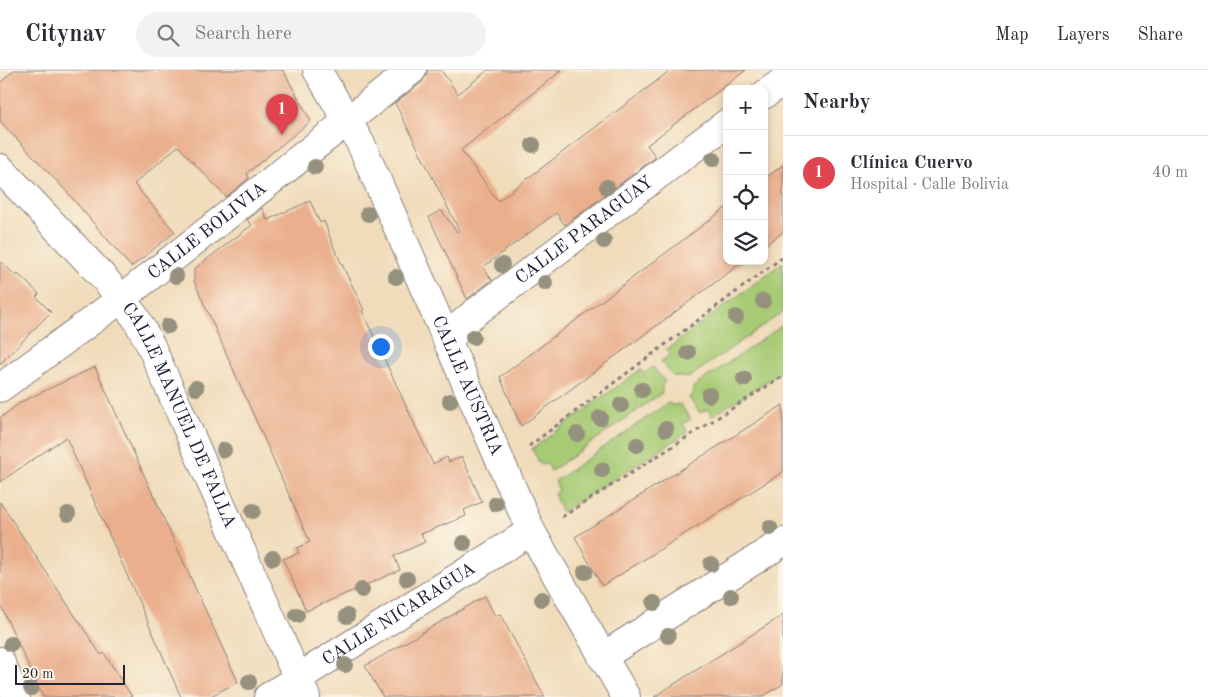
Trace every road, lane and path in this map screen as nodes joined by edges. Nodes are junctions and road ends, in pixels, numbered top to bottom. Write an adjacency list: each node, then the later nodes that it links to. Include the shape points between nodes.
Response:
1 (317, 70): 5 (street, CALLE AUSTRIA)
2 (412, 70): 5 (street, CALLE BOLIVIA)
3 (783, 80): 4 (street)
4 (768, 92)
5 (347, 121): 9 (street, CALLE BOLIVIA); 10 (street, CALLE AUSTRIA, via 361,144)
6 (723, 126): 10 (street, CALLE PARAGUAY, via 472,315 458,327)
7 (0, 168): 9 (street, CALLE MANUEL DE FALLA, via 81,252)
8 (783, 257): 13 (path)
9 (121, 299): 12 (street, CALLE BOLIVIA); 19 (street, CALLE MANUEL DE FALLA, via 150,344)
10 (448, 344): 15 (street, CALLE AUSTRIA)
11 (783, 376): 14 (path)
12 (0, 388)
13 (526, 448)
14 (558, 519)
15 (531, 531): 17 (street, CALLE AUSTRIA); 19 (street, CALLE NICARAGUA)
16 (783, 542): 17 (street)
17 (602, 657): 22 (street, CALLE AUSTRIA)
18 (0, 661): 20 (street)
19 (302, 688): 21 (street, CALLE NICARAGUA)
20 (16, 697)
21 (268, 697)
22 (626, 697)

